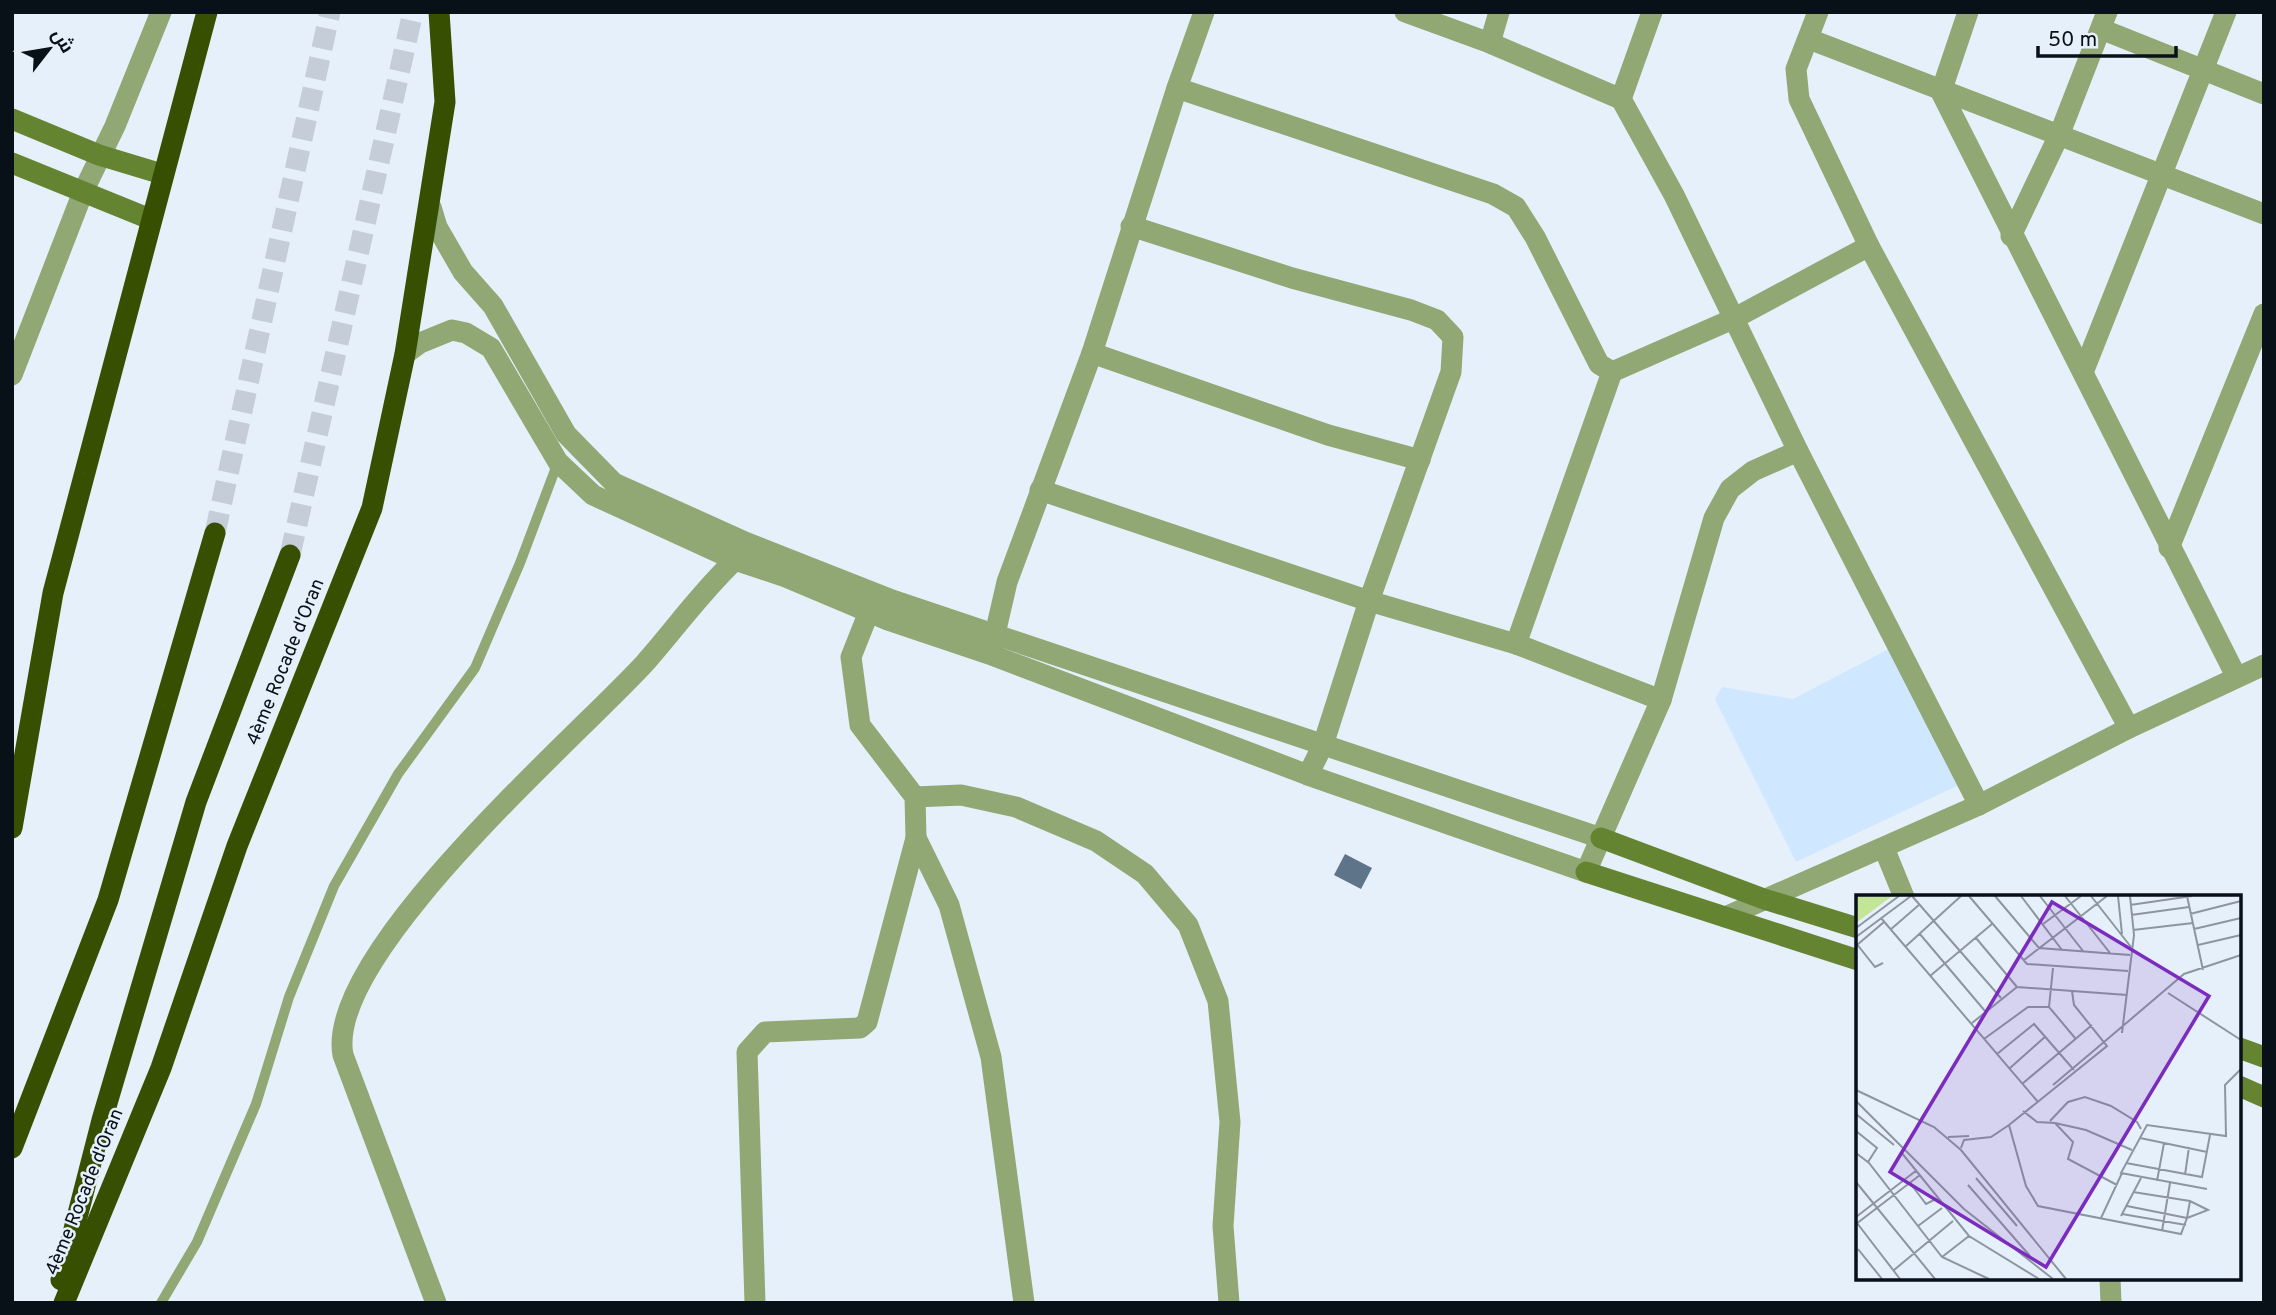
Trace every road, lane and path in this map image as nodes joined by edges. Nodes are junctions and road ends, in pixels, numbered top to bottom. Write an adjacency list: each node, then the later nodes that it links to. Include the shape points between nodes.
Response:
1 (162, 12): 21 (street)
2 (207, 12): 23 (highway)
3 (439, 12): 26 (highway, 4ème Rocade d'Oran, via 446,102)
4 (1204, 12): 15 (street)
5 (1405, 12): 13 (street)
6 (1499, 12): 13 (street)
7 (1652, 12): 18 (street)
8 (1818, 12): 12 (street)
9 (1968, 12): 16 (street)
10 (2226, 12): 14 (street)
11 (2104, 21): 14 (street); 20 (street)
12 (1809, 39): 16 (street); 31 (street, via 1796,69 1799,99)
13 (1490, 43): 18 (street)
14 (2203, 69): 17 (street); 24 (street)
15 (1177, 88): 29 (street); 37 (street, via 1493,194 1516,207 1599,364)
16 (1941, 92): 20 (street); 30 (street)
17 (2264, 94)
18 (1621, 99): 33 (street, via 1674,195)
19 (12, 119): 21 (main road)
20 (2060, 133): 24 (street); 30 (street)
21 (99, 155): 23 (main road); 25 (street)
22 (13, 164): 25 (main road)
23 (162, 174): 28 (highway)
24 (2163, 174): 27 (street); 36 (street)
25 (83, 192): 28 (main road); 38 (street)
26 (431, 207): 35 (highway, 4ème Rocade d'Oran); 39 (street, via 463,272 493,306)
27 (2264, 214)
28 (150, 219): 60 (highway, via 53,593)
29 (1131, 226): 34 (street); 42 (street, via 1437,320 1453,337 1454,356)
30 (2011, 236): 36 (street)
31 (1869, 246): 33 (street); 55 (street)
32 (2264, 314): 45 (street)
33 (1733, 319): 37 (street); 40 (street)
34 (1092, 353): 42 (street, via 1328,435); 43 (street)
35 (405, 354): 41 (street, via 452,330 491,348); 77 (highway, 4ème Rocade d'Oran, via 372,508 237,846 161,1068)
36 (2084, 370): 45 (street)
37 (1612, 372): 50 (street)
38 (12, 375)
39 (566, 434): 41 (street); 49 (street, via 614,483)
40 (1798, 451): 54 (street, via 1753,471 1730,489 1714,518); 59 (street)
41 (554, 456): 47 (street, via 593,495); 78 (lane, via 520,563 475,668 398,774 334,886 289,997 256,1104 197,1242)
42 (1420, 460): 48 (street)
43 (1040, 490): 48 (street); 51 (street, via 1007,582)
44 (215, 533): 74 (highway, via 108,900)
45 (2169, 548): 53 (street)
46 (290, 555): 76 (highway, via 195,803 102,1120)
47 (735, 560): 49 (street); 79 (street, via 702,591 644,663 423,890 348,1007 341,1026 343,1055)
48 (1369, 601): 50 (street); 56 (street)
49 (872, 603): 51 (street); 58 (street, via 851,657 860,725)
50 (1516, 643): 54 (street)
51 (992, 644): 56 (street); 57 (street)
52 (2264, 665): 53 (street)
53 (2236, 676): 55 (street)
54 (1661, 700): 62 (street)
55 (2129, 728): 59 (street)
56 (1323, 745): 57 (street); 62 (street)
57 (1308, 775): 64 (street)
58 (915, 797): 61 (street); 82 (street, via 961,795 1016,807 1096,841 1145,874 1188,925 1218,1001 1230,1122 1223,1226)
59 (1979, 805): 63 (street)
60 (12, 828)
61 (916, 838): 80 (street, via 867,1022 860,1028 765,1032 747,1052); 81 (street, via 949,905 991,1057)
62 (1601, 838): 64 (street); 66 (main road)
63 (1884, 848): 65 (street); 66 (street)
64 (1586, 872): 67 (main road)
65 (1903, 895)
66 (1764, 900): 67 (street); 68 (main road)
67 (1725, 917): 69 (main road)
68 (1856, 927)
69 (1856, 959)
70 (2241, 1049): 71 (main road)
71 (2264, 1057)
72 (2241, 1087): 73 (main road)
73 (2264, 1097)
74 (12, 1148)
75 (2110, 1280): 83 (street)
76 (56, 1303)
77 (64, 1303)
78 (161, 1303)
79 (436, 1303)
80 (755, 1303)
81 (1024, 1303)
82 (1229, 1303)
83 (2111, 1303)

